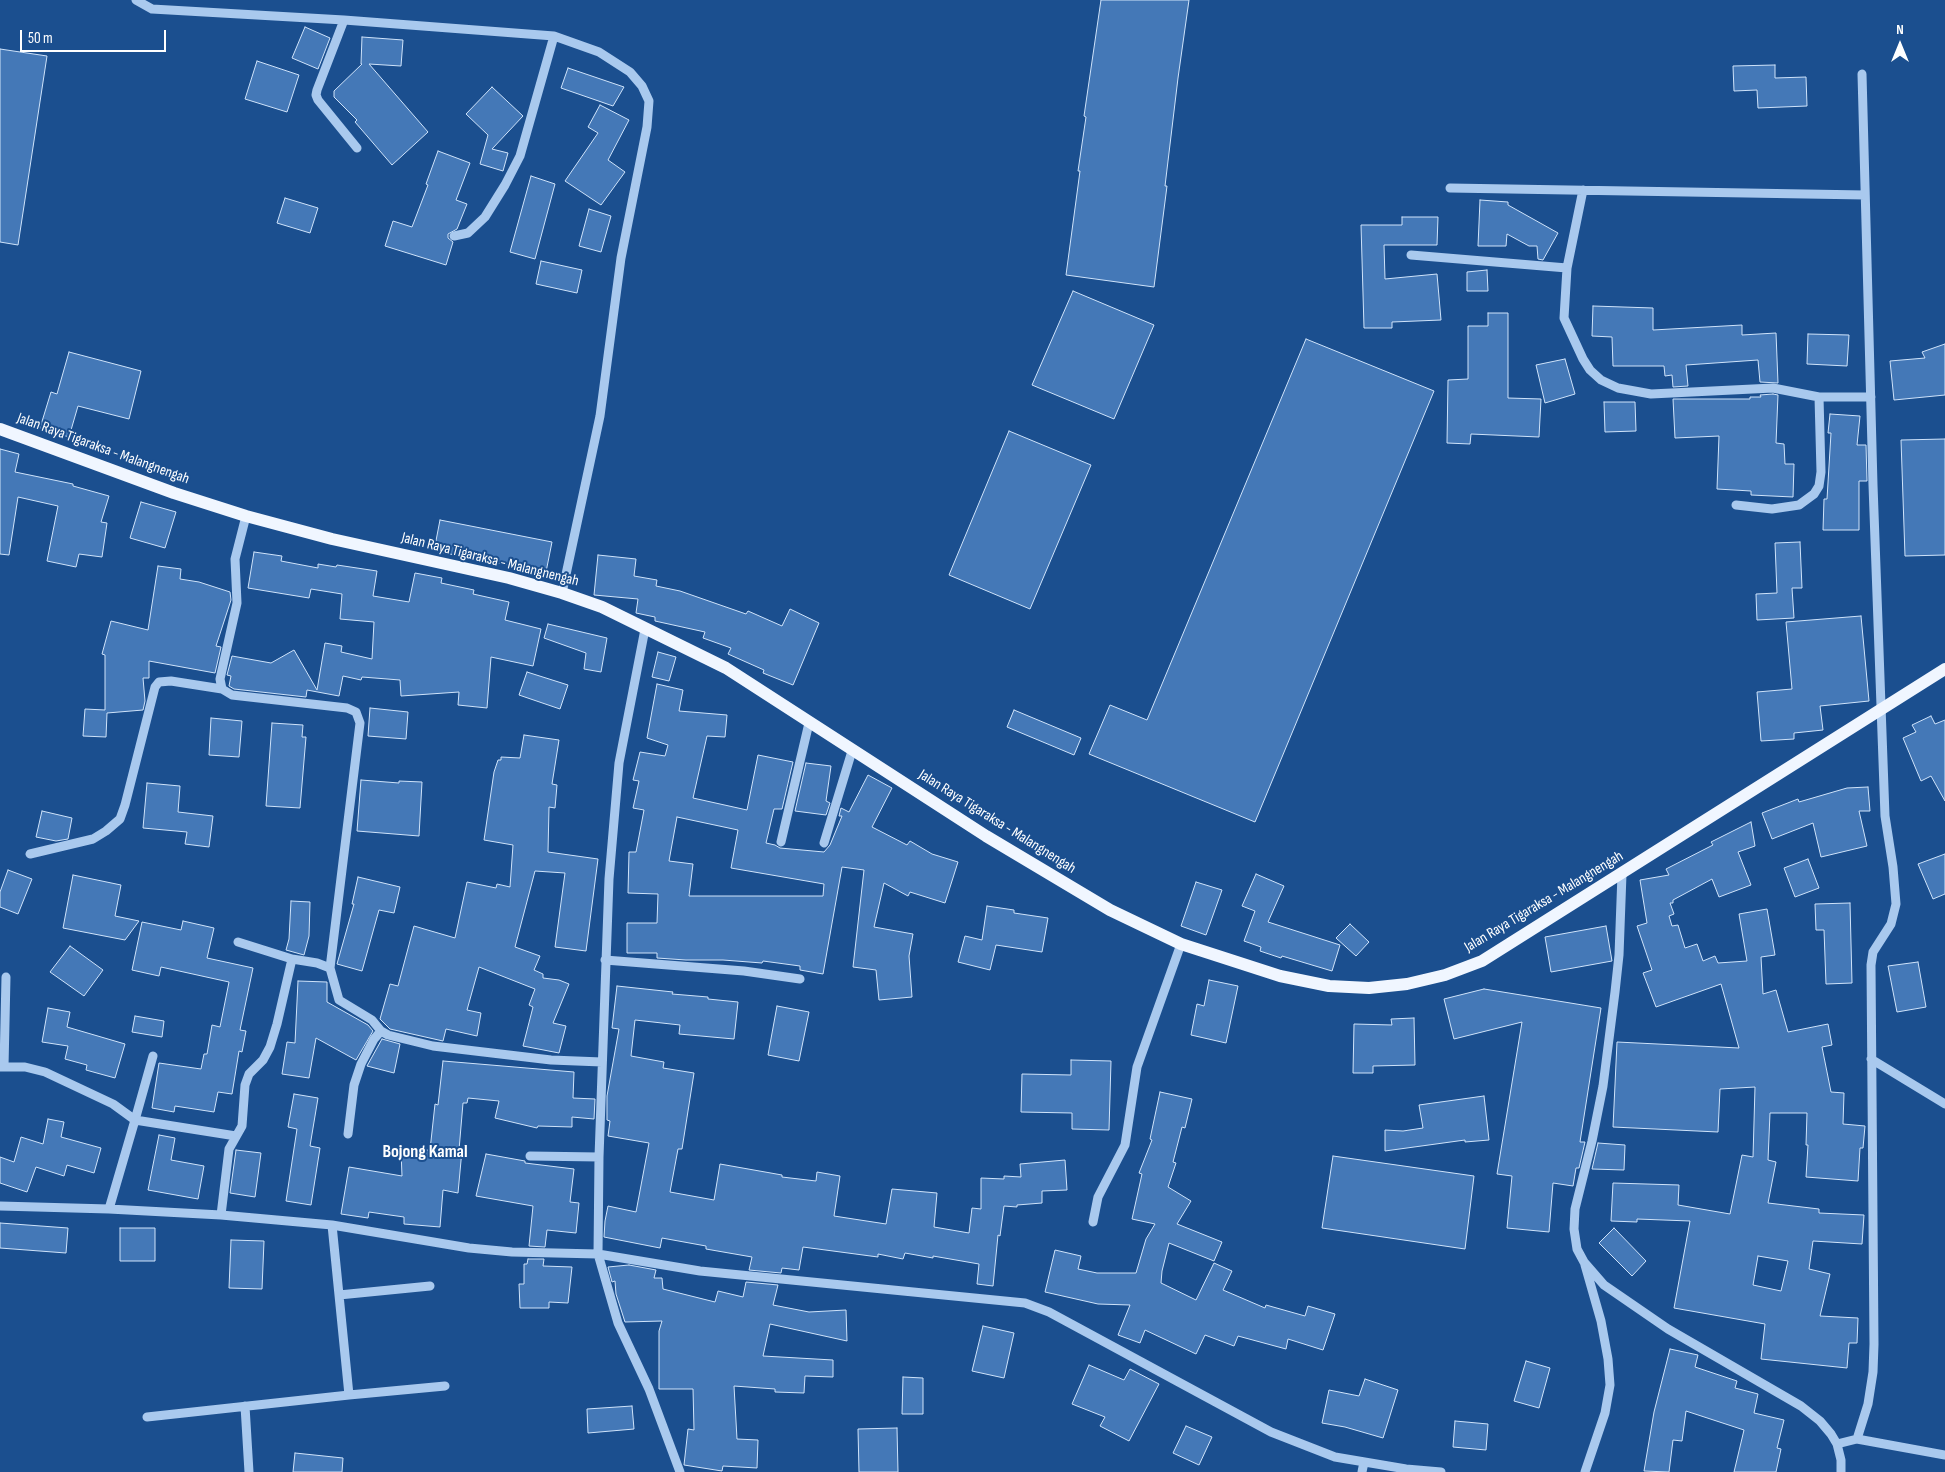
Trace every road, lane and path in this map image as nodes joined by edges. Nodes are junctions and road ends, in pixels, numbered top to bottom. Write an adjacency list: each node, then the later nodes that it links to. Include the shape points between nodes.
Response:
1 (136, 0): 2 (street, via 152,9)
2 (344, 20): 3 (street); 5 (street, via 316,95)
3 (554, 36): 9 (street, via 520,156 485,217 468,233); 17 (street, via 599,52 630,72 649,101 647,127 621,258 600,416)
4 (1862, 74): 8 (street)
5 (357, 148)
6 (1450, 188): 7 (street)
7 (1583, 190): 8 (street); 11 (street)
8 (1865, 194): 13 (street)
9 (454, 236)
10 (1411, 255): 11 (street)
11 (1567, 268): 12 (street, via 1564,318 1583,359 1601,380 1618,388 1651,394 1773,388)
12 (1819, 396): 13 (street); 15 (street, via 1821,472 1814,494 1799,505 1772,509)
13 (1871, 397): 21 (street)
14 (0, 428): 16 (main road, Jalan Raya Tigaraksa - Malangnengah, via 174,493)
15 (1736, 505)
16 (246, 516): 17 (main road, Jalan Raya Tigaraksa - Malangnengah); 20 (street, via 235,559 237,603 220,679)
17 (562, 593): 18 (main road, Jalan Raya Tigaraksa - Malangnengah, via 602,607)
18 (645, 629): 22 (main road, Jalan Raya Tigaraksa - Malangnengah, via 726,668); 31 (street, via 619,763 608,879)
19 (1945, 669): 21 (main road, Jalan Raya Tigaraksa - Malangnengah)
20 (222, 689): 26 (street, via 166,681 157,684 120,819 93,839); 32 (street, via 232,696 347,708 359,717)
21 (1881, 709): 27 (main road, Jalan Raya Tigaraksa - Malangnengah); 37 (street, via 1885,816 1896,904 1891,924 1874,952 1871,965)
22 (809, 723): 23 (main road, Jalan Raya Tigaraksa - Malangnengah); 24 (street)
23 (852, 751): 25 (street); 29 (main road, Jalan Raya Tigaraksa - Malangnengah, via 1110,910)
24 (781, 842)
25 (824, 844)
26 (30, 854)
27 (1622, 874): 29 (main road, Jalan Raya Tigaraksa - Malangnengah, via 1482,961 1445,975 1407,984 1369,988 1329,986 1280,976); 52 (street, via 1619,955 1602,1086 1575,1209 1577,1249)
28 (238, 942): 30 (street)
29 (1181, 944): 49 (street, via 1137,1067 1125,1145 1098,1197)
30 (292, 959): 32 (street); 43 (street, via 270,1047 249,1074 245,1085 242,1126)
31 (605, 960): 34 (street); 38 (street)
32 (330, 968): 35 (street, via 339,1000 372,1020)
33 (6, 977): 39 (street)
34 (800, 979)
35 (380, 1031): 38 (street, via 433,1046 551,1060); 42 (street, via 361,1064 354,1085)
36 (153, 1056): 41 (street)
37 (1871, 1059): 40 (street); 59 (street, via 1873,1372 1868,1404)
38 (602, 1062): 45 (street)
39 (2, 1067): 41 (street, via 45,1072 113,1104)
40 (1945, 1104)
41 (135, 1120): 43 (street); 47 (street)
42 (348, 1134)
43 (236, 1136): 48 (street, via 229,1149)
44 (530, 1156): 45 (street)
45 (599, 1157): 51 (street)
46 (0, 1206): 47 (street)
47 (109, 1209): 48 (street)
48 (221, 1215): 50 (street)
49 (1093, 1222)
50 (332, 1225): 51 (street, via 470,1248); 54 (street)
51 (598, 1254): 62 (street, via 700,1271 1025,1303 1049,1312 1271,1432 1335,1457); 64 (street, via 618,1323 649,1389)
52 (1584, 1262): 60 (street, via 1604,1285 1668,1329 1801,1406 1820,1421); 67 (street, via 1601,1321 1610,1385 1605,1413)
53 (430, 1286): 54 (street)
54 (338, 1295): 56 (street)
55 (445, 1386): 56 (street)
56 (348, 1395): 57 (street)
57 (245, 1406): 58 (street); 63 (street)
58 (147, 1417)
59 (1857, 1439): 60 (street); 61 (street)
60 (1837, 1444): 68 (street)
61 (1945, 1455)
62 (1364, 1462): 65 (street); 66 (street)
63 (249, 1472)
64 (680, 1472)
65 (1362, 1472)
66 (1441, 1472)
67 (1585, 1472)
68 (1841, 1472)

